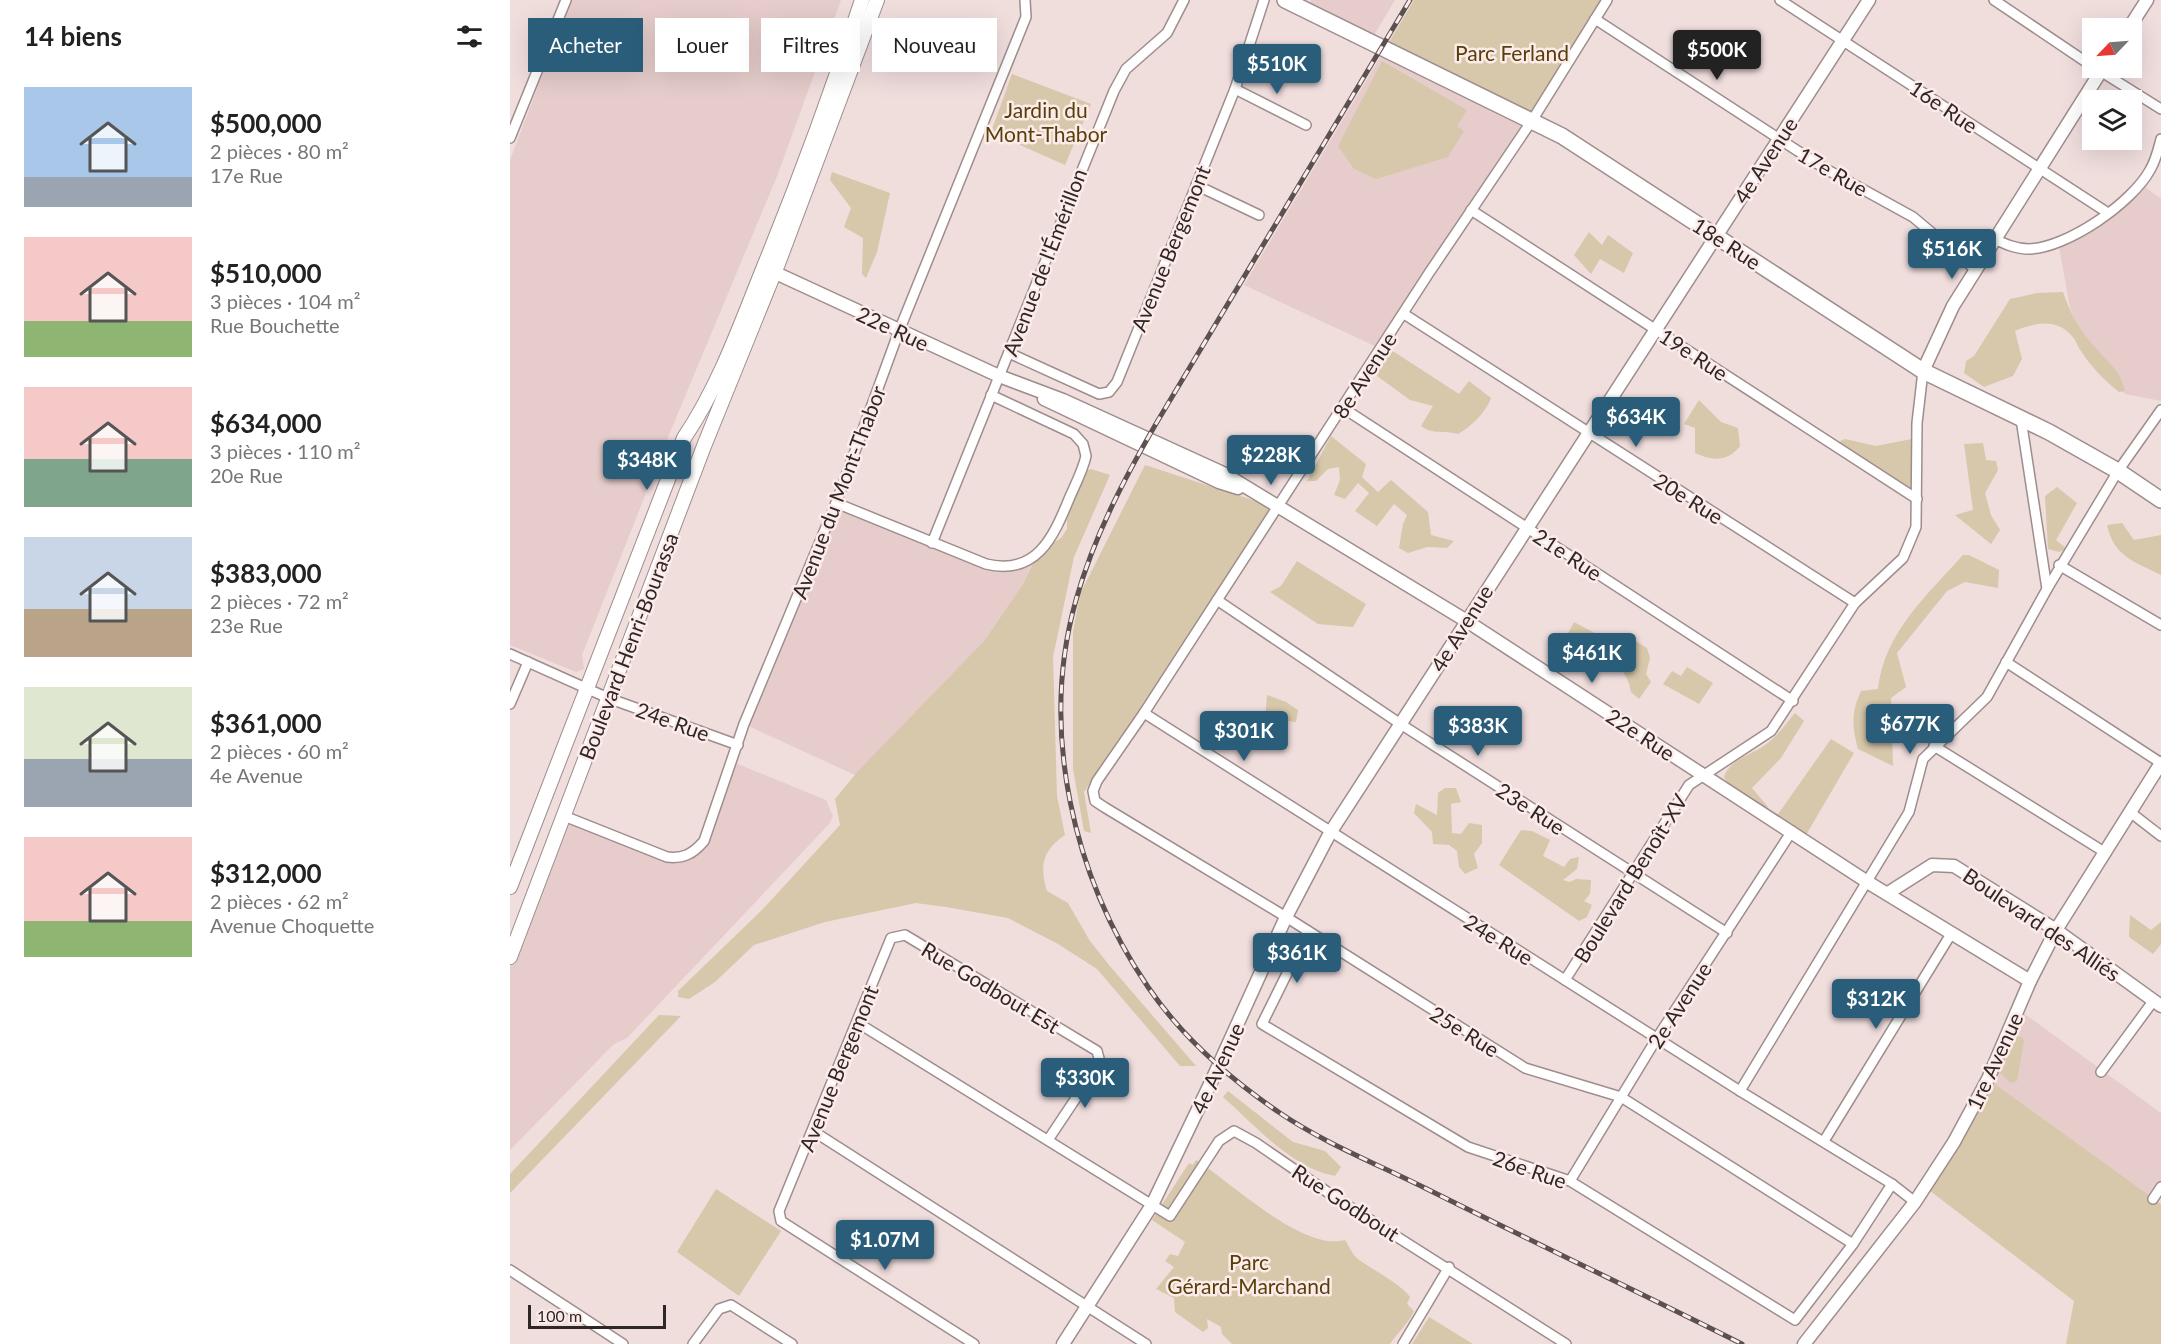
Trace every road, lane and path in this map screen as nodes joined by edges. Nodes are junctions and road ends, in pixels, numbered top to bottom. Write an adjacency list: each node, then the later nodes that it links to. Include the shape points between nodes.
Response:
1 (862, 0): 33 (main road, Boulevard Henri-Bourassa)
2 (877, 0): 33 (main road, Boulevard Henri-Bourassa)
3 (1025, 0): 37 (street, Avenue du Mont-Thabor, via 1026,18)
4 (1184, 0): 38 (street, Avenue de l'Émérillon, via 1167,33 1126,69 1114,91)
5 (1264, 0): 19 (street, Avenue Bergemont)
6 (1285, 0): 21 (main road, 18e Rue)
7 (1607, 0): 14 (street, 8e Avenue)
8 (1780, 0): 15 (street, 16e Rue)
9 (1869, 0): 15 (street, 4e Avenue)
10 (1994, 0): 16 (street)
11 (2147, 0): 13 (street)
12 (563, 1): 23 (street)
13 (2135, 18)
14 (1595, 19): 21 (street, 8e Avenue); 24 (street, 17e Rue)
15 (1842, 40): 24 (street, 4e Avenue); 26 (street, 16e Rue)
16 (2082, 58)
17 (2092, 78): 26 (street, Boulevard Benoît-XV)
18 (2113, 78): 20 (street)
19 (1235, 89): 22 (street); 27 (street, Avenue Bergemont)
20 (2161, 110)
21 (1533, 119): 28 (street, 8e Avenue); 31 (main road, 18e Rue)
22 (1306, 125)
23 (510, 138)
24 (1778, 139): 31 (street, 4e Avenue); 34 (street, 17e Rue, via 1913,217)
25 (2161, 139): 29 (street, via 2149,172)
26 (2038, 169): 29 (street, 16e Rue); 32 (street, Boulevard Benoît-XV)
27 (1196, 185): 30 (street); 38 (street, Avenue Bergemont, via 1117,382 1109,392 1099,394)
28 (1471, 210): 35 (street, 8e Avenue); 36 (street, 19e Rue)
29 (2108, 213): 32 (street, via 2068,238 2031,249)
30 (1259, 215)
31 (1716, 237): 36 (street, 4e Avenue); 39 (main road, 18e Rue)
32 (1994, 239): 34 (street, Boulevard Benoît-XV)
33 (769, 270): 37 (street, 22e Rue); 62 (main road, Boulevard Henri-Bourassa, via 684,438); 63 (main road, Boulevard Henri-Bourassa)
34 (1976, 270): 39 (street, Boulevard Benoît-XV, via 1953,306)
35 (1404, 314): 42 (street, 8e Avenue); 45 (street, 20e Rue)
36 (1655, 328): 45 (street, 4e Avenue); 47 (street, 19e Rue)
37 (899, 331): 40 (street, 22e Rue); 49 (street, Avenue du Mont-Thabor)
38 (1009, 354): 40 (street, Avenue de l'Émérillon)
39 (1923, 371): 44 (main road, 18e Rue); 47 (street, Boulevard Benoît-XV, via 1917,423)
40 (999, 376): 41 (street, Avenue de l'Émérillon); 50 (street, 22e Rue, via 1159,443 1223,473)
41 (991, 395): 52 (street, Avenue de l'Émérillon); 52 (street, via 1074,434 1083,444 1086,456 1054,536 1030,560 1000,568)
42 (1343, 408): 50 (street, 8e Avenue); 51 (street, 21e Rue)
43 (2161, 410): 46 (street)
44 (2021, 419): 46 (main road, 18e Rue); 54 (street)
45 (1586, 433): 51 (street, 4e Avenue); 56 (street, 20e Rue)
46 (2118, 471): 48 (main road, 18e Rue); 53 (street)
47 (1917, 499): 56 (street, Boulevard Benoît-XV, via 1916,527 1903,558)
48 (2161, 500)
49 (836, 503): 52 (street); 68 (street, Avenue du Mont-Thabor)
50 (1277, 506): 55 (street, 8e Avenue); 57 (street, 22e Rue)
51 (1526, 527): 57 (street, 4e Avenue); 64 (street, 21e Rue)
52 (932, 543)
53 (2060, 565): 54 (street); 58 (street)
54 (2047, 589): 61 (street)
55 (1216, 600): 66 (street, 8e Avenue); 67 (street, 23e Rue)
56 (1855, 603): 64 (street, Boulevard Benoît-XV)
57 (1466, 621): 67 (street, 4e Avenue); 71 (street, 22e Rue)
58 (2161, 625)
59 (510, 654): 60 (street, 24e Rue)
60 (528, 662): 62 (street, 24e Rue); 65 (street)
61 (2006, 662): 69 (street, via 1987,697); 70 (street)
62 (586, 689): 63 (street, 24e Rue); 81 (main road, Boulevard Henri-Bourassa)
63 (608, 698): 68 (street, 24e Rue); 74 (main road, Boulevard Henri-Bourassa)
64 (1793, 701): 71 (street, Boulevard Benoît-XV, via 1771,731)
65 (510, 704)
66 (1144, 713): 72 (street, 8e Avenue); 76 (street, 24e Rue)
67 (1402, 725): 76 (street, 4e Avenue); 79 (street, 23e Rue)
68 (738, 745): 74 (street, Avenue du Mont-Thabor, via 704,841 689,855 667,857)
69 (1934, 746): 78 (street); 80 (street, via 1923,759 1910,812)
70 (2161, 763): 73 (street, 1re Avenue)
71 (1705, 775): 75 (street, 22e Rue); 79 (street, Boulevard Benoît-XV, via 1689,785)
72 (1093, 791): 83 (street, 25e Rue, via 1095,801 1104,807)
73 (2130, 812): 77 (street); 78 (street, 1re Avenue)
74 (564, 816): 89 (main road, Boulevard Henri-Bourassa)
75 (1792, 831): 80 (street, 22e Rue); 86 (street, 2e Avenue)
76 (1330, 833): 83 (street, 4e Avenue); 90 (street, 24e Rue)
77 (2161, 836)
78 (2106, 853): 84 (street, 1re Avenue)
79 (1634, 874): 86 (street, 23e Rue); 90 (street, Boulevard Benoît-XV)
80 (1869, 883): 82 (street, 22e Rue); 97 (street)
81 (510, 886)
82 (1888, 893): 84 (street, Boulevard des Alliés, via 1932,865 1954,866); 87 (street, 22e Rue)
83 (1286, 917): 85 (street, 25e Rue); 107 (street, 4e Avenue)
84 (2056, 930): 91 (street, 1re Avenue); 92 (street, Boulevard des Alliés)
85 (1308, 931): 94 (street, 4e Avenue); 98 (street, 25e Rue, via 1525,1068)
86 (1727, 933): 95 (street, 2e Avenue)
87 (1951, 934): 91 (street, 22e Rue); 101 (street)
88 (905, 935): 93 (street, Avenue Bergemont, via 891,938); 100 (street, Rue Godbout Est, via 1097,1051 1101,1062)
89 (510, 957)
90 (1565, 980): 95 (street, 24e Rue)
91 (2030, 981): 106 (street, 1re Avenue, via 1972,1111)
92 (2157, 1003): 96 (street)
93 (858, 1023): 99 (street, Avenue Bergemont); 100 (street)
94 (1262, 1024): 102 (street, 26e Rue, via 1468,1147)
95 (1657, 1038): 97 (street, 24e Rue); 98 (street, 2e Avenue)
96 (2101, 1072)
97 (1740, 1091): 101 (street, 24e Rue)
98 (1621, 1097): 102 (street, 2e Avenue); 108 (street, 25e Rue)
99 (813, 1131): 111 (street); 115 (street, Avenue Bergemont, via 779,1211 781,1221)
100 (1048, 1140): 107 (street)
101 (1824, 1141): 103 (street, 24e Rue)
102 (1570, 1181): 108 (street, 26e Rue, via 1795,1320)
103 (1892, 1184): 106 (street, 24e Rue); 108 (street)
104 (2161, 1188): 105 (street)
105 (2153, 1199)
106 (1915, 1202): 120 (street, 1re Avenue)
107 (1152, 1205): 109 (street, Rue Godbout, via 1170,1216 1219,1141 1234,1131); 111 (street, 4e Avenue)
108 (1853, 1244)
109 (1449, 1268): 118 (street); 119 (street, Rue Godbout)
110 (510, 1270): 112 (street)
111 (1086, 1308): 116 (street, 4e Avenue); 117 (street)
112 (623, 1344)
113 (693, 1344): 114 (street, via 719,1309 731,1305)
114 (792, 1344)
115 (974, 1344)
116 (1063, 1344)
117 (1146, 1344)
118 (1403, 1344)
119 (1566, 1344)
120 (1804, 1344)

